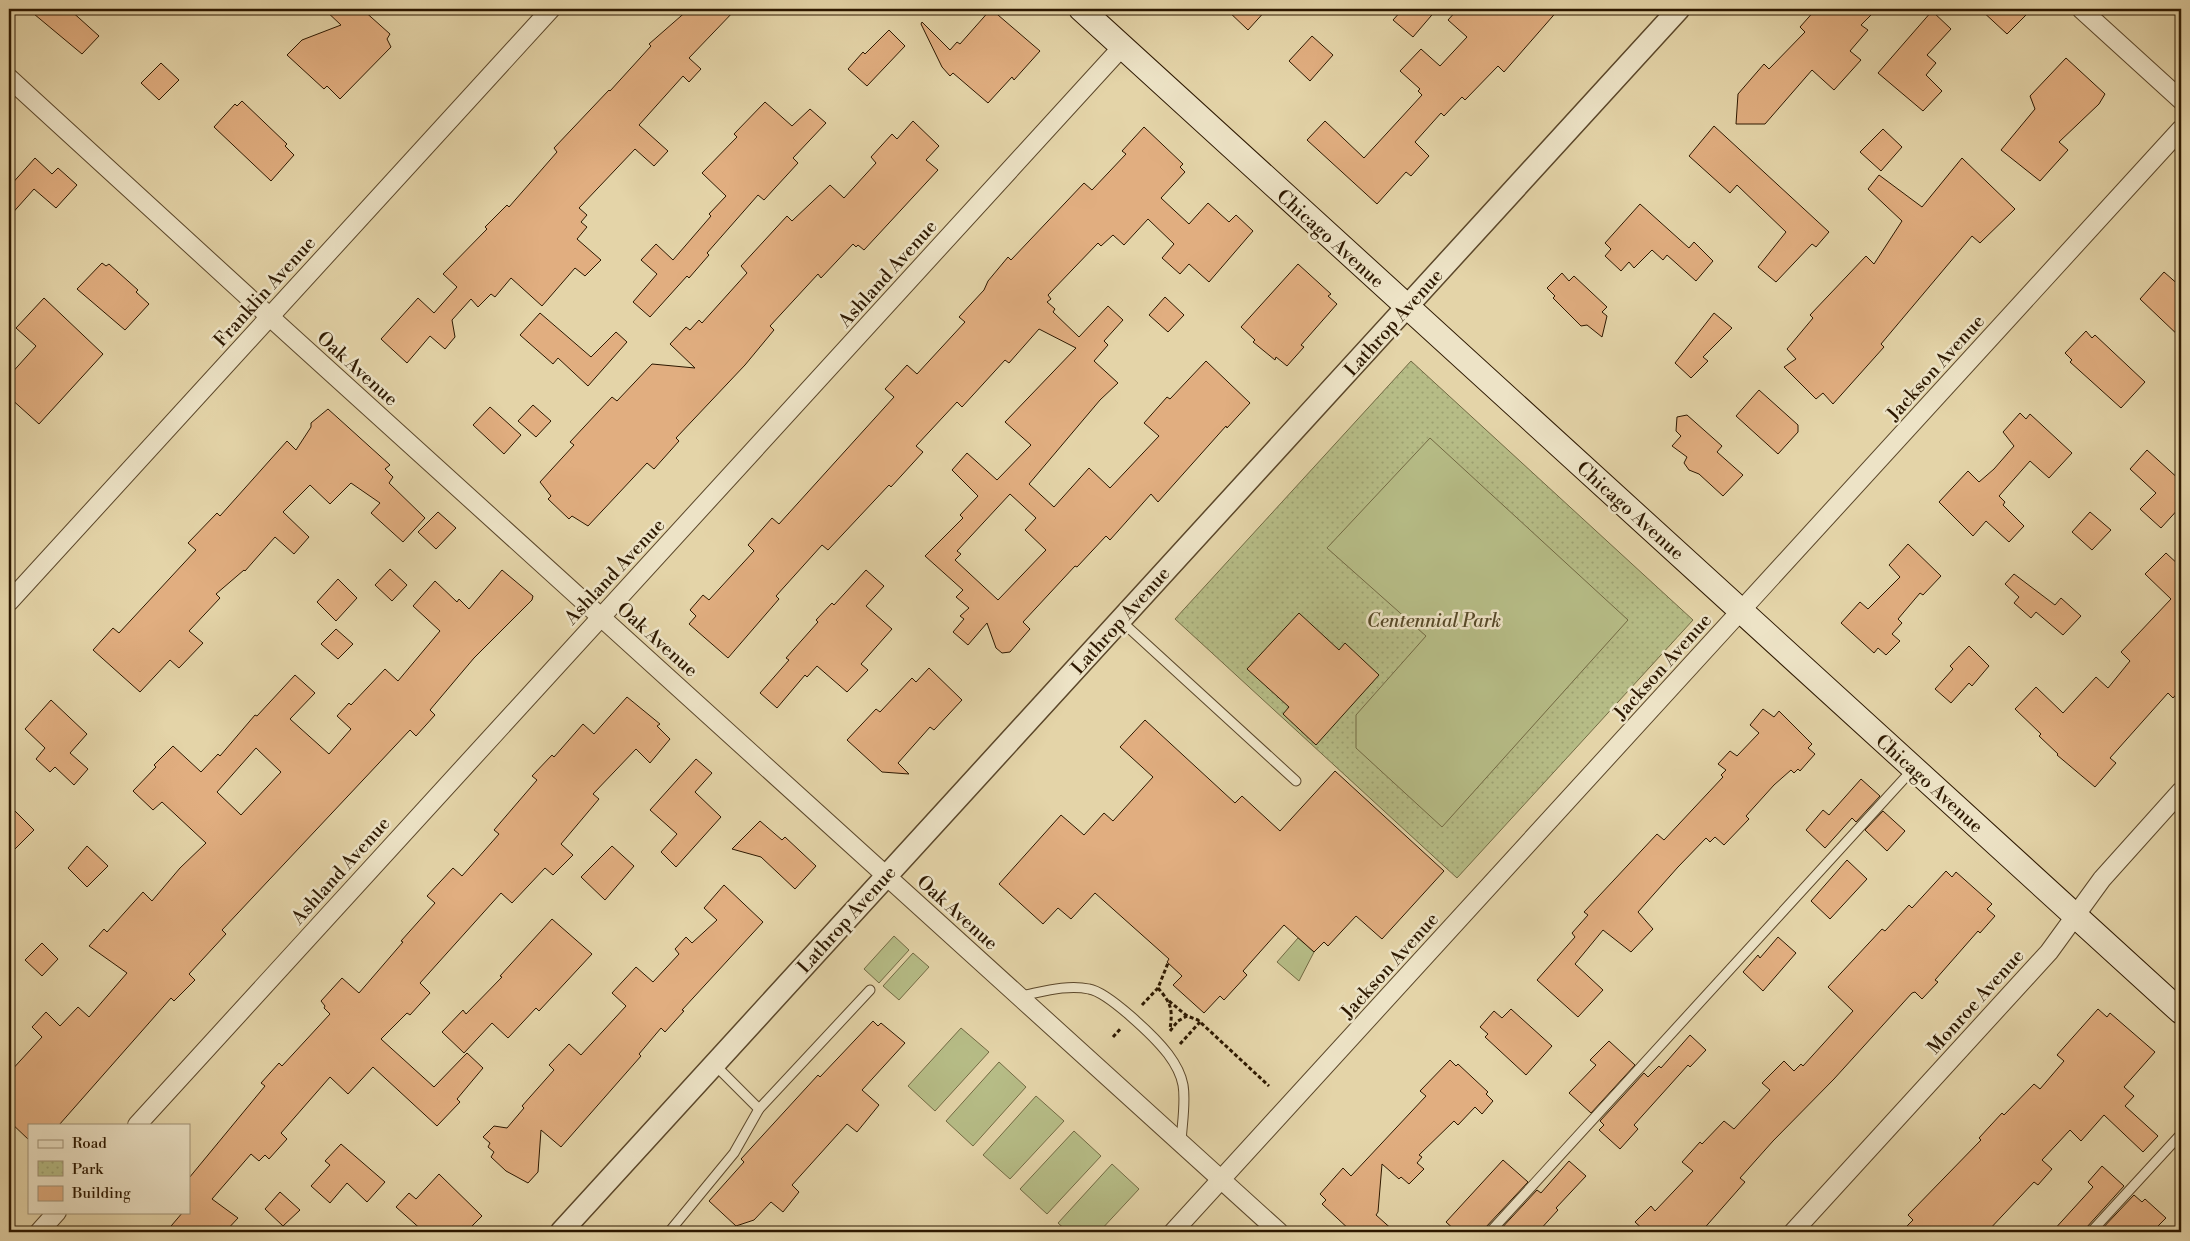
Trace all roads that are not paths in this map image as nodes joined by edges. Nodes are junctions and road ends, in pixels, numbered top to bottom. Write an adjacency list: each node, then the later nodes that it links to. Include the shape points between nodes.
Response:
1 (551, 9): 10 (street, Franklin Avenue)
2 (1081, 9): 5 (main road, Chicago Avenue)
3 (1679, 9): 9 (street, Lathrop Avenue)
4 (2081, 9): 7 (street)
5 (1122, 47): 9 (main road, Chicago Avenue); 13 (street, Ashland Avenue)
6 (9, 78): 10 (street, Oak Avenue)
7 (2181, 100)
8 (2181, 129): 12 (street, Jackson Avenue)
9 (1407, 306): 12 (main road, Chicago Avenue); 14 (street, Lathrop Avenue)
10 (270, 317): 11 (street, Franklin Avenue); 13 (street, Oak Avenue)
11 (9, 602)
12 (1741, 611): 15 (main road, Chicago Avenue); 28 (street, Jackson Avenue)
13 (602, 616): 18 (street, Oak Avenue); 25 (street, Ashland Avenue)
14 (1120, 620): 16 (lane); 18 (street, Lathrop Avenue)
15 (1914, 768): 19 (main road, Chicago Avenue); 35 (lane)
16 (1296, 781)
17 (2181, 791): 19 (street, Monroe Avenue, via 2102,879)
18 (886, 876): 21 (street, Oak Avenue); 23 (street, Lathrop Avenue)
19 (2075, 915): 22 (main road, Chicago Avenue); 36 (street, Monroe Avenue, via 2049,952)
20 (870, 990): 24 (lane)
21 (1020, 997): 27 (street, Oak Avenue); 27 (lane, via 1072,987 1090,989 1108,998 1131,1017 1167,1053 1178,1071 1183,1086)
22 (2181, 1012)
23 (714, 1064): 24 (lane); 31 (street, Lathrop Avenue)
24 (759, 1109): 32 (lane, via 734,1153)
25 (138, 1124)
26 (2181, 1134): 37 (lane)
27 (1181, 1142): 28 (street, Oak Avenue)
28 (1222, 1179): 33 (street, Jackson Avenue); 34 (street, Oak Avenue)
29 (55, 1214): 30 (street)
30 (39, 1232)
31 (560, 1232)
32 (669, 1232)
33 (1174, 1232)
34 (1280, 1232)
35 (1490, 1232)
36 (1793, 1232)
37 (2091, 1232)

